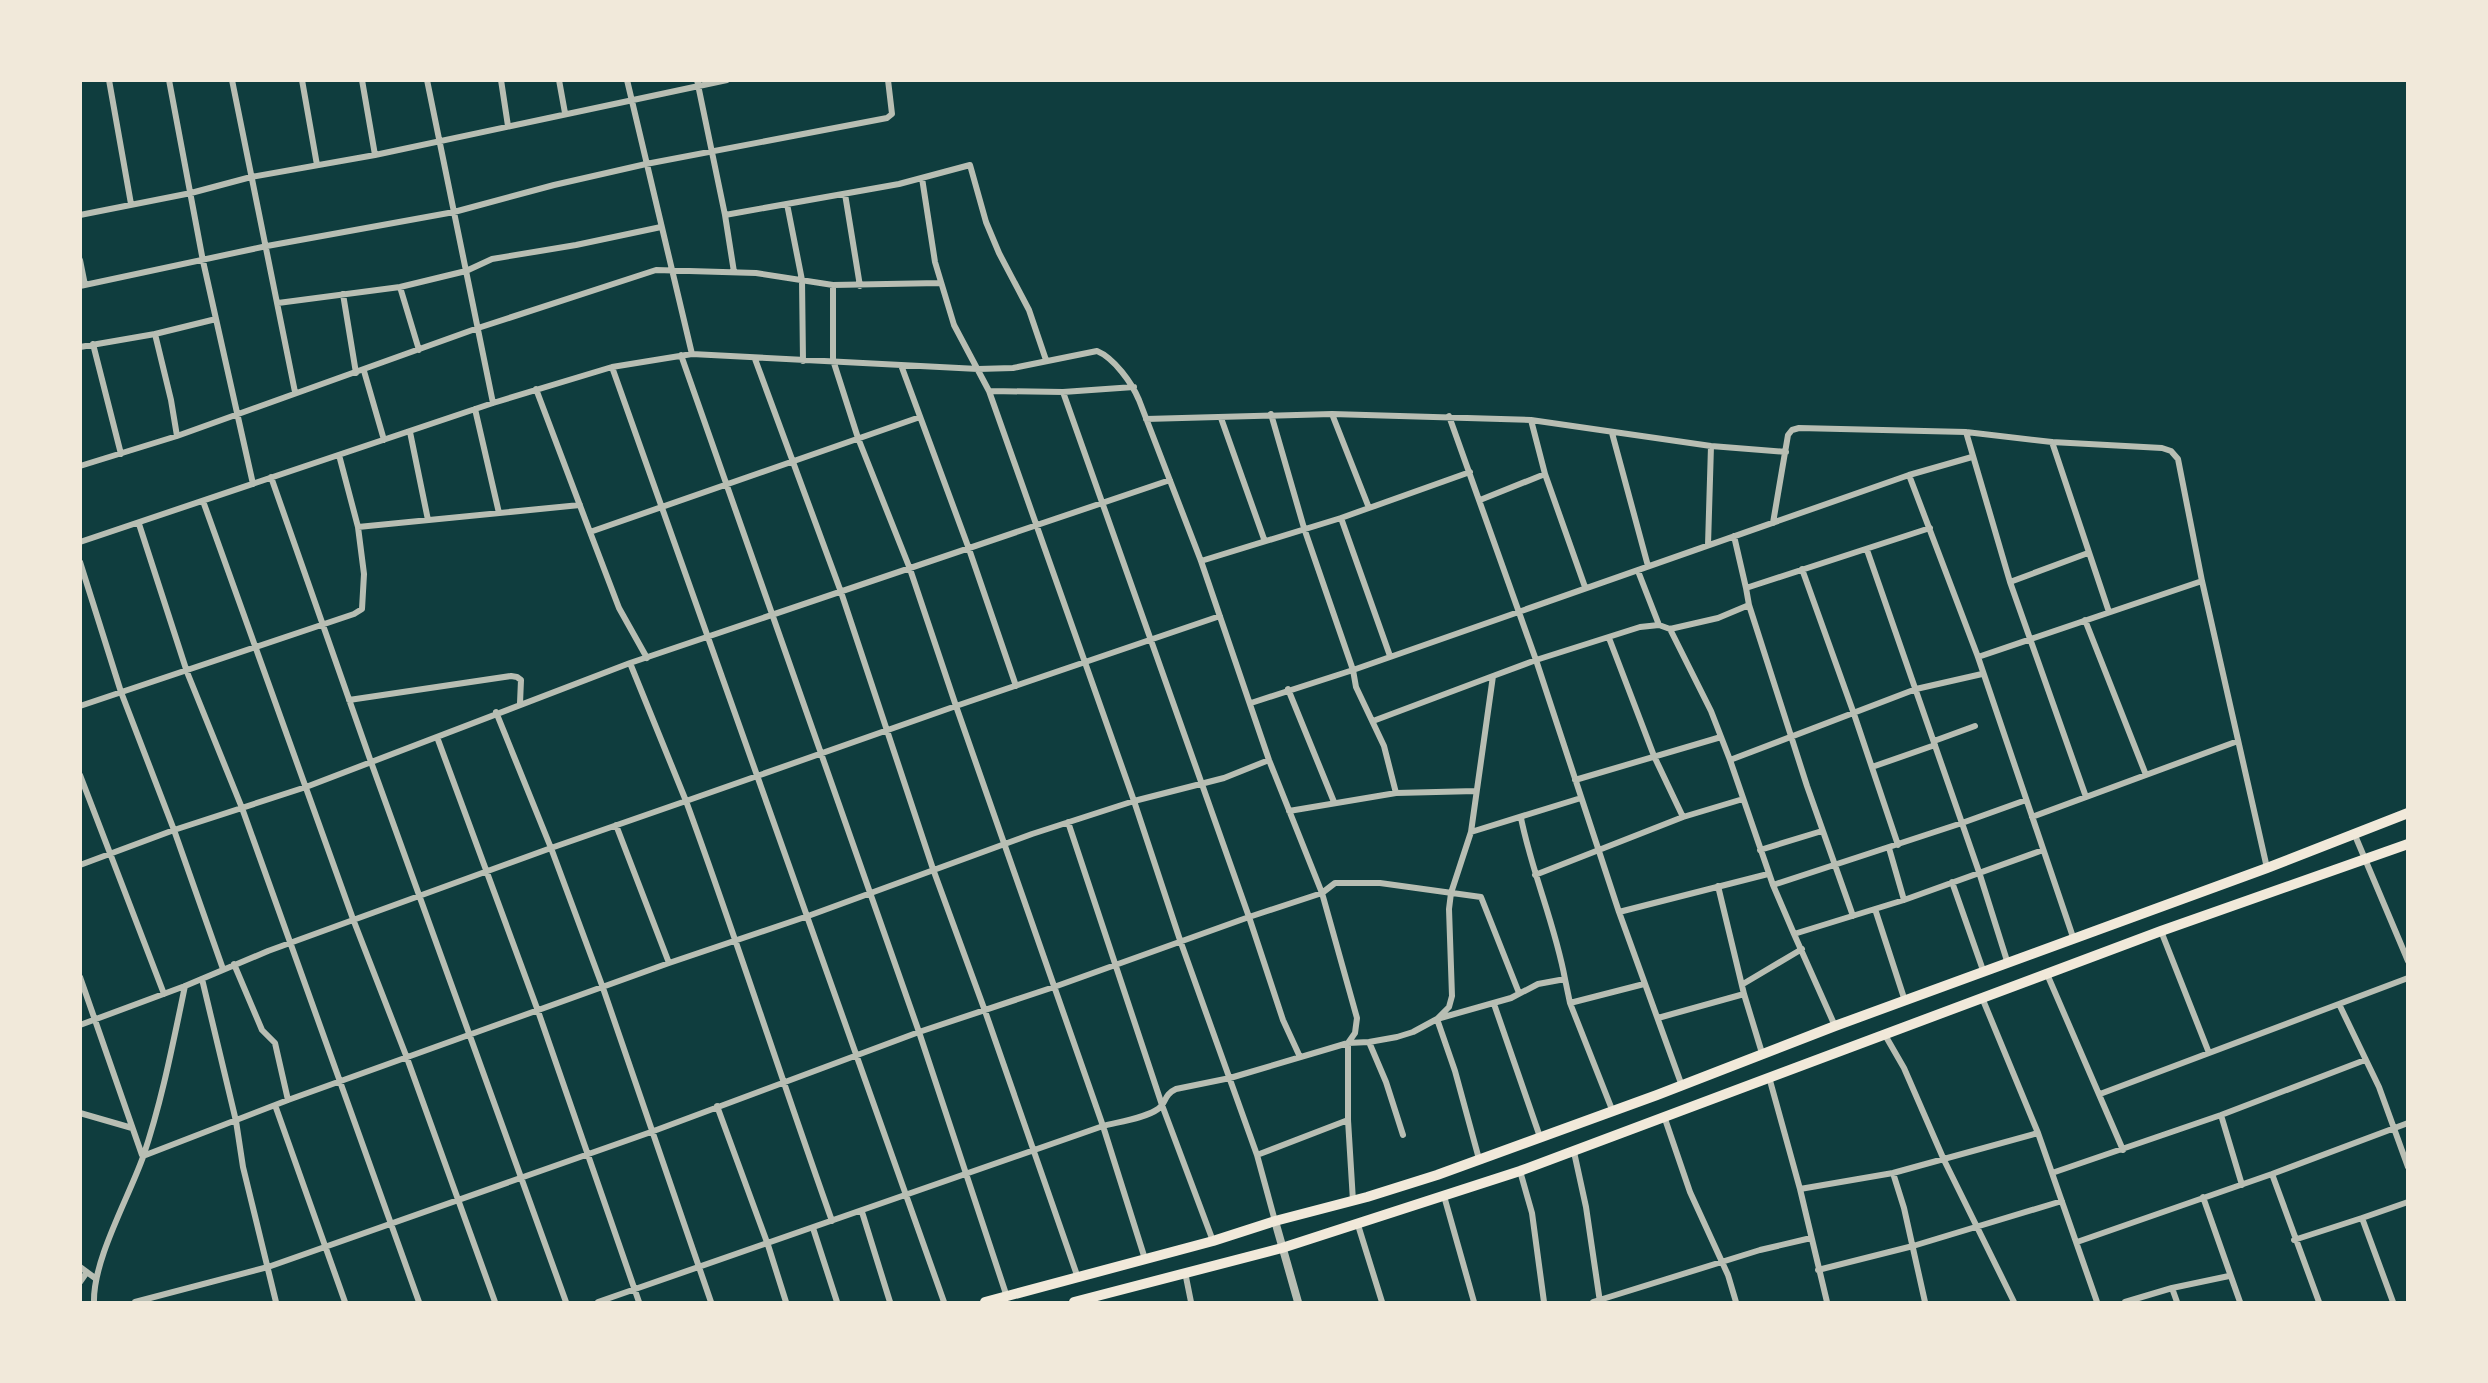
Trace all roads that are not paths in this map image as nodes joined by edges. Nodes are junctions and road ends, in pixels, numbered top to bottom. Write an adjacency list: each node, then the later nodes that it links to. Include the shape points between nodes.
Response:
1 (109, 80): 25 (street)
2 (169, 80): 23 (street)
3 (232, 80): 21 (street)
4 (302, 80): 20 (street)
5 (362, 80): 18 (street)
6 (427, 80): 16 (street)
7 (501, 80): 15 (street)
8 (559, 80): 14 (street)
9 (627, 80): 13 (street)
10 (727, 80): 12 (street)
11 (888, 80): 17 (street, via 892,114 887,118)
12 (698, 84): 13 (street); 17 (street)
13 (630, 101): 14 (street); 19 (street)
14 (565, 113): 15 (street)
15 (508, 126): 16 (street)
16 (439, 141): 18 (street); 27 (street)
17 (712, 151): 19 (street); 29 (street)
18 (375, 155): 20 (street)
19 (646, 164): 27 (street); 30 (street)
20 (317, 165): 21 (street)
21 (251, 177): 23 (street); 31 (street)
22 (922, 178): 24 (street); 38 (street); 55 (street, via 966,164 972,167 986,222 1029,310)
23 (191, 193): 25 (street); 33 (street)
24 (845, 194): 26 (street); 41 (street)
25 (131, 204): 28 (street)
26 (787, 204): 29 (street); 37 (street)
27 (454, 212): 31 (street); 35 (street)
28 (80, 215)
29 (724, 215): 36 (street)
30 (661, 227): 34 (street); 35 (street, via 492,259)
31 (267, 246): 33 (street); 44 (street)
32 (80, 260): 39 (street)
33 (204, 261): 39 (street); 45 (street)
34 (672, 270): 36 (street); 46 (street, via 656,270); 51 (street)
35 (466, 271): 42 (street); 46 (street)
36 (734, 272): 37 (street)
37 (802, 280): 40 (street); 56 (street)
38 (940, 283): 41 (street); 59 (street, via 954,324)
39 (83, 285)
40 (833, 285): 41 (street); 54 (street)
41 (860, 286)
42 (400, 287): 43 (street); 50 (street)
43 (343, 294): 44 (street); 61 (street)
44 (278, 303): 65 (street)
45 (216, 319): 47 (street); 71 (street)
46 (478, 328): 50 (street); 67 (street)
47 (155, 334): 48 (street); 80 (street)
48 (93, 344): 49 (street); 86 (street)
49 (80, 347)
50 (419, 350): 60 (street)
51 (692, 354): 52 (street); 53 (street)
52 (681, 355): 58 (street); 96 (street)
53 (755, 359): 56 (street); 89 (street)
54 (833, 360): 56 (street); 57 (street); 81 (street)
55 (1046, 360): 59 (street, via 1013,368); 62 (street, via 1104,354)
56 (803, 361)
57 (901, 365): 59 (street); 73 (street)
58 (612, 367): 63 (street); 102 (street)
59 (978, 369): 64 (street)
60 (364, 370): 61 (street); 82 (street)
61 (356, 373): 65 (street)
62 (1134, 387): 66 (street); 75 (street)
63 (536, 389): 67 (street); 101 (street)
64 (989, 391): 66 (street); 109 (street)
65 (295, 392): 71 (street)
66 (1063, 392): 100 (street)
67 (493, 403): 68 (street)
68 (475, 409): 77 (street); 104 (street)
69 (1271, 414): 70 (street); 74 (street); 111 (street)
70 (1332, 414): 72 (street); 103 (street)
71 (237, 415): 80 (street); 97 (street)
72 (1449, 416): 76 (street); 91 (street)
73 (920, 417): 81 (street); 118 (street)
74 (1221, 418): 75 (street); 115 (street)
75 (1146, 419): 95 (street)
76 (1531, 420): 79 (street); 92 (street)
77 (410, 432): 82 (street); 106 (street)
78 (1966, 432): 83 (street); 85 (street, via 1799,428 1788,435); 88 (street)
79 (1612, 433): 84 (street); 123 (street)
80 (177, 436): 86 (street)
81 (858, 438): 89 (street); 124 (street)
82 (384, 440): 87 (street)
83 (2052, 442): 120 (street); 127 (street, via 2171,451 2178,459)
84 (1711, 446): 85 (street); 117 (street)
85 (1786, 452): 107 (street)
86 (121, 454): 90 (street)
87 (339, 455): 94 (street); 110 (street)
88 (1972, 457): 93 (street); 128 (street)
89 (792, 461): 96 (street); 131 (street)
90 (80, 466)
91 (1470, 472): 98 (street); 103 (street)
92 (1545, 474): 98 (street); 129 (street)
93 (1909, 475): 107 (street); 112 (street)
94 (271, 477): 97 (street); 138 (street)
95 (1170, 480): 100 (street); 121 (street)
96 (728, 484): 102 (street); 135 (street)
97 (253, 485): 99 (street)
98 (1480, 500): 133 (street)
99 (203, 501): 108 (street); 145 (street)
100 (1102, 502): 109 (street); 144 (street)
101 (580, 505): 104 (street); 113 (street)
102 (662, 506): 113 (street); 141 (street)
103 (1369, 508): 105 (street)
104 (499, 513): 106 (street)
105 (1340, 518): 111 (street); 146 (street)
106 (428, 520): 110 (street)
107 (1773, 523): 114 (street)
108 (139, 524): 116 (street); 153 (street)
109 (1036, 525): 118 (street); 150 (street)
110 (358, 527): 138 (street, via 364,574 362,609)
111 (1304, 528): 115 (street); 152 (street)
112 (1930, 528): 119 (street); 147 (street)
113 (590, 532): 148 (street, via 619,608)
114 (1734, 536): 117 (street); 130 (street)
115 (1264, 540): 121 (street)
116 (80, 542)
117 (1708, 545): 123 (street)
118 (969, 549): 124 (street); 156 (street)
119 (1867, 550): 125 (street); 158 (street)
120 (2088, 553): 128 (street); 134 (street)
121 (1201, 561): 136 (street)
122 (80, 562): 159 (street)
123 (1648, 566): 126 (street)
124 (910, 569): 131 (street); 164 (street)
125 (1802, 569): 130 (street); 166 (street)
126 (1637, 571): 129 (street); 139 (street)
127 (2202, 581): 134 (street); 173 (street)
128 (2010, 582): 143 (street)
129 (1585, 587): 133 (street)
130 (1746, 588): 132 (street)
131 (841, 592): 135 (street); 169 (street)
132 (1749, 605): 140 (street); 172 (street)
133 (1518, 610): 146 (street); 149 (street)
134 (2109, 612): 137 (street)
135 (773, 616): 141 (street); 175 (street)
136 (1220, 616): 144 (street); 162 (street)
137 (2085, 620): 143 (street); 183 (street)
138 (322, 624): 145 (street); 160 (street)
139 (1659, 625): 140 (street); 142 (street)
140 (1670, 629): 171 (street)
141 (710, 637): 148 (street); 182 (street)
142 (1609, 638): 149 (street); 176 (street)
143 (2030, 639): 147 (street); 189 (street)
144 (1151, 640): 150 (street); 185 (street)
145 (256, 648): 153 (street); 186 (street)
146 (1390, 656): 152 (street)
147 (1978, 657): 154 (street)
148 (647, 658): 151 (street)
149 (1536, 660): 155 (street); 184 (street)
150 (1084, 662): 156 (street); 194 (street)
151 (630, 663): 161 (street); 193 (street)
152 (1353, 670): 157 (street); 167 (street)
153 (187, 672): 159 (street); 196 (street)
154 (1982, 674): 158 (street); 192 (street)
155 (1493, 676): 167 (street); 187 (street)
156 (1016, 686): 164 (street)
157 (1288, 689): 162 (street); 195 (street)
158 (1916, 689): 166 (street); 174 (street)
159 (121, 692): 163 (street); 205 (street)
160 (349, 700): 161 (street, via 511,676 521,680); 179 (street)
161 (520, 703): 165 (street)
162 (1251, 703): 177 (street)
163 (80, 706)
164 (956, 706): 169 (street); 210 (street)
165 (496, 712): 170 (street); 212 (street)
166 (1854, 713): 172 (street); 180 (street)
167 (1373, 721): 188 (street)
168 (1975, 726): 174 (street)
169 (886, 730): 175 (street); 222 (street)
170 (437, 737): 179 (street); 224 (street)
171 (1721, 737): 176 (street); 178 (street)
172 (1792, 737): 178 (street); 206 (street)
173 (2238, 741): 183 (street); 221 (street)
174 (1935, 743): 180 (street); 203 (street)
175 (819, 753): 182 (street); 232 (street)
176 (1654, 756): 184 (street); 199 (street)
177 (1269, 760): 185 (street); 197 (street)
178 (1730, 760): 191 (street)
179 (370, 762): 186 (street); 233 (street)
180 (1872, 767): 211 (street)
181 (80, 775): 217 (street)
182 (756, 775): 193 (street); 237 (street)
183 (2146, 775): 189 (street)
184 (1575, 780): 190 (street)
185 (1200, 783): 194 (street); 238 (street)
186 (306, 787): 196 (street); 240 (street)
187 (1476, 791): 188 (street); 207 (street)
188 (1396, 793): 195 (street)
189 (2087, 797): 200 (street)
190 (1581, 798): 201 (street); 216 (street)
191 (1744, 799): 199 (street); 214 (street)
192 (2026, 800): 200 (street); 203 (street)
193 (686, 801): 204 (street); 243 (street)
194 (1134, 801): 202 (street); 244 (street)
195 (1334, 802): 197 (street)
196 (242, 808): 205 (street); 246 (street)
197 (1289, 811): 230 (street)
198 (2407, 813): 208 (highway)
199 (1683, 817): 216 (street)
200 (2032, 817): 215 (street)
201 (1521, 818): 207 (street); 226 (street)
202 (1068, 822): 210 (street); 251 (street)
203 (1962, 823): 211 (street); 223 (street)
204 (616, 825): 212 (street); 249 (street)
205 (174, 830): 217 (street); 253 (street)
206 (1822, 831): 214 (street); 220 (street)
207 (1471, 832): 231 (street)
208 (2354, 832): 218 (street); 221 (highway)
209 (2407, 844): 218 (highway)
210 (1003, 845): 222 (street); 263 (street)
211 (1898, 845): 213 (street)
212 (551, 848): 224 (street); 264 (street)
213 (1889, 848): 220 (street); 234 (street)
214 (1760, 850): 225 (street)
215 (2043, 850): 223 (street); 245 (street)
216 (1599, 851): 226 (street); 236 (street)
217 (111, 854): 219 (street); 266 (street)
218 (2366, 860): 241 (highway); 248 (street)
219 (80, 865)
220 (1835, 865): 228 (street); 239 (street)
221 (2267, 868): 245 (highway)
222 (933, 869): 232 (street); 273 (street)
223 (1979, 872): 227 (street); 252 (street)
224 (487, 873): 233 (street); 274 (street)
225 (1768, 874): 228 (street); 229 (street)
226 (1535, 875): 259 (street)
227 (1952, 882): 234 (street); 254 (street)
228 (1773, 885): 242 (street)
229 (1718, 886): 236 (street); 261 (street)
230 (1322, 893): 231 (street, via 1332,884 1345,882); 238 (street); 284 (street, via 1357,1017)
231 (1451, 893): 265 (street, via 1481,897); 277 (street, via 1451,996)
232 (870, 894): 237 (street); 280 (street)
233 (419, 897): 240 (street); 281 (street)
234 (1904, 900): 235 (street)
235 (1875, 909): 239 (street); 269 (street)
236 (1619, 912): 260 (street)
237 (808, 916): 243 (street); 287 (street)
238 (1249, 916): 244 (street); 288 (street)
239 (1853, 916): 242 (street)
240 (353, 919): 246 (street); 289 (street)
241 (2161, 931): 255 (highway); 286 (street)
242 (1794, 934): 247 (street)
243 (737, 940): 249 (street); 294 (street)
244 (1180, 940): 251 (street); 291 (street)
245 (2074, 940): 252 (highway)
246 (291, 943): 250 (street); 293 (street)
247 (1802, 948): 261 (street); 279 (street)
248 (2407, 961)
249 (668, 963): 264 (street)
250 (234, 964): 253 (street); 297 (street, via 262,1030 275,1043)
251 (1117, 964): 263 (street); 299 (street)
252 (2008, 964): 254 (highway)
253 (223, 969): 257 (street)
254 (1984, 973): 269 (highway)
255 (2047, 974): 268 (highway); 296 (street)
256 (80, 977): 276 (street)
257 (202, 978): 262 (street); 306 (street)
258 (2407, 978): 272 (street)
259 (1565, 979): 265 (street); 270 (street)
260 (1644, 984): 270 (street); 275 (street)
261 (1742, 984): 267 (street)
262 (186, 986): 266 (street); 320 (street)
263 (1054, 987): 273 (street); 308 (street)
264 (603, 988): 274 (street); 311 (street)
265 (1519, 993): 271 (street)
266 (164, 994): 276 (street)
267 (1744, 995): 275 (street); 285 (street)
268 (1983, 1000): 282 (highway); 312 (street)
269 (1905, 1001): 279 (highway)
270 (1570, 1003): 301 (street)
271 (1494, 1004): 277 (street); 314 (street)
272 (2339, 1004): 286 (street); 290 (street)
273 (985, 1010): 280 (street); 316 (street)
274 (538, 1011): 281 (street); 318 (street)
275 (1658, 1017): 295 (street)
276 (95, 1019): 278 (street); 309 (street)
277 (1437, 1019): 283 (street, via 1413,1032); 321 (street)
278 (80, 1025)
279 (1835, 1026): 285 (highway)
280 (919, 1032): 287 (street); 327 (street)
281 (470, 1035): 289 (street); 329 (street)
282 (1885, 1035): 292 (highway); 322 (street)
283 (1369, 1042): 284 (street); 313 (street)
284 (1348, 1043): 288 (street); 305 (street)
285 (1762, 1053): 295 (highway)
286 (2209, 1053): 296 (street)
287 (856, 1056): 294 (street); 332 (street)
288 (1300, 1057): 291 (street)
289 (407, 1058): 293 (street); 335 (street)
290 (2365, 1060): 303 (street); 310 (street)
291 (1230, 1077): 299 (street, via 1168,1092); 319 (street)
292 (1769, 1077): 304 (highway); 331 (street)
293 (341, 1081): 297 (street); 343 (street)
294 (783, 1083): 300 (street); 341 (street)
295 (1682, 1086): 301 (highway)
296 (2100, 1094): 315 (street)
297 (288, 1100): 298 (street)
298 (275, 1105): 306 (street); 353 (street)
299 (1162, 1105): 308 (street, via 1151,1113); 349 (street)
300 (718, 1106): 311 (street); 351 (street)
301 (1613, 1112): 314 (highway)
302 (80, 1113): 309 (street)
303 (2221, 1115): 315 (street); 330 (street)
304 (1664, 1116): 317 (highway); 356 (street)
305 (1348, 1120): 319 (street); 336 (street)
306 (236, 1121): 320 (street); 358 (street)
307 (2407, 1123): 310 (street)
308 (1103, 1126): 316 (street); 355 (street)
309 (132, 1128): 320 (street)
310 (2392, 1128): 323 (street); 328 (street)
311 (651, 1132): 318 (street); 359 (street)
312 (2038, 1133): 322 (street); 326 (street)
313 (1403, 1135)
314 (1539, 1137): 321 (highway)
315 (2123, 1150): 326 (street)
316 (1034, 1152): 327 (street); 365 (street)
317 (1574, 1152): 324 (highway); 371 (street)
318 (587, 1153): 329 (street); 368 (street)
319 (1257, 1155): 342 (street)
320 (143, 1156): 364 (street)
321 (1479, 1159): 336 (highway)
322 (1944, 1160): 325 (street); 345 (street)
323 (2407, 1167)
324 (1520, 1171): 333 (highway); 392 (street, via 1532,1213)
325 (1893, 1173): 331 (street); 352 (street)
326 (2052, 1173): 337 (street)
327 (967, 1174): 332 (street); 369 (street)
328 (2272, 1174): 330 (street); 348 (street)
329 (522, 1176): 335 (street); 378 (street)
330 (2242, 1185): 334 (street)
331 (1800, 1189): 347 (street)
332 (905, 1194): 339 (street); 385 (street)
333 (1444, 1196): 344 (highway); 391 (street)
334 (2203, 1197): 350 (street); 363 (street)
335 (458, 1199): 343 (street); 377 (street)
336 (1353, 1201): 342 (highway)
337 (2063, 1201): 345 (street); 350 (street)
338 (2407, 1202): 340 (street)
339 (862, 1212): 341 (street); 384 (street)
340 (2362, 1218): 348 (street); 402 (street)
341 (832, 1221): 346 (street)
342 (1275, 1221): 349 (highway); 354 (street)
343 (389, 1223): 353 (street); 376 (street)
344 (1358, 1225): 354 (highway); 390 (street)
345 (1976, 1226): 352 (street); 396 (street)
346 (813, 1228): 351 (street); 383 (street)
347 (1811, 1238): 356 (street); 360 (street)
348 (2294, 1240): 401 (street)
349 (1213, 1241): 355 (highway)
350 (2077, 1242): 397 (street)
351 (768, 1245): 359 (street); 382 (street)
352 (1913, 1246): 360 (street); 395 (street)
353 (325, 1247): 358 (street); 375 (street)
354 (1282, 1248): 362 (highway); 389 (street)
355 (1145, 1259): 365 (highway)
356 (1721, 1262): 371 (street); 393 (street)
357 (80, 1267): 361 (street)
358 (268, 1267): 373 (street); 374 (street)
359 (699, 1267): 368 (street); 381 (street)
360 (1818, 1270): 394 (street)
361 (87, 1272): 364 (street); 366 (street)
362 (1185, 1272): 370 (highway); 388 (street)
363 (2229, 1276): 367 (street); 400 (street)
364 (95, 1278): 372 (street)
365 (1078, 1278): 369 (highway)
366 (80, 1282)
367 (2172, 1288): 398 (street); 399 (street)
368 (635, 1291): 379 (street); 380 (street)
369 (1007, 1297): 386 (highway)
370 (1106, 1298): 387 (highway)
371 (1598, 1302)
372 (94, 1303)
373 (135, 1303)
374 (276, 1303)
375 (345, 1303)
376 (419, 1303)
377 (495, 1303)
378 (566, 1303)
379 (598, 1303)
380 (639, 1303)
381 (711, 1303)
382 (786, 1303)
383 (837, 1303)
384 (890, 1303)
385 (944, 1303)
386 (985, 1303)
387 (1074, 1303)
388 (1191, 1303)
389 (1298, 1303)
390 (1382, 1303)
391 (1474, 1303)
392 (1544, 1303)
393 (1737, 1303)
394 (1827, 1303)
395 (1925, 1303)
396 (2014, 1303)
397 (2097, 1303)
398 (2125, 1303)
399 (2177, 1303)
400 (2240, 1303)
401 (2319, 1303)
402 (2393, 1303)

